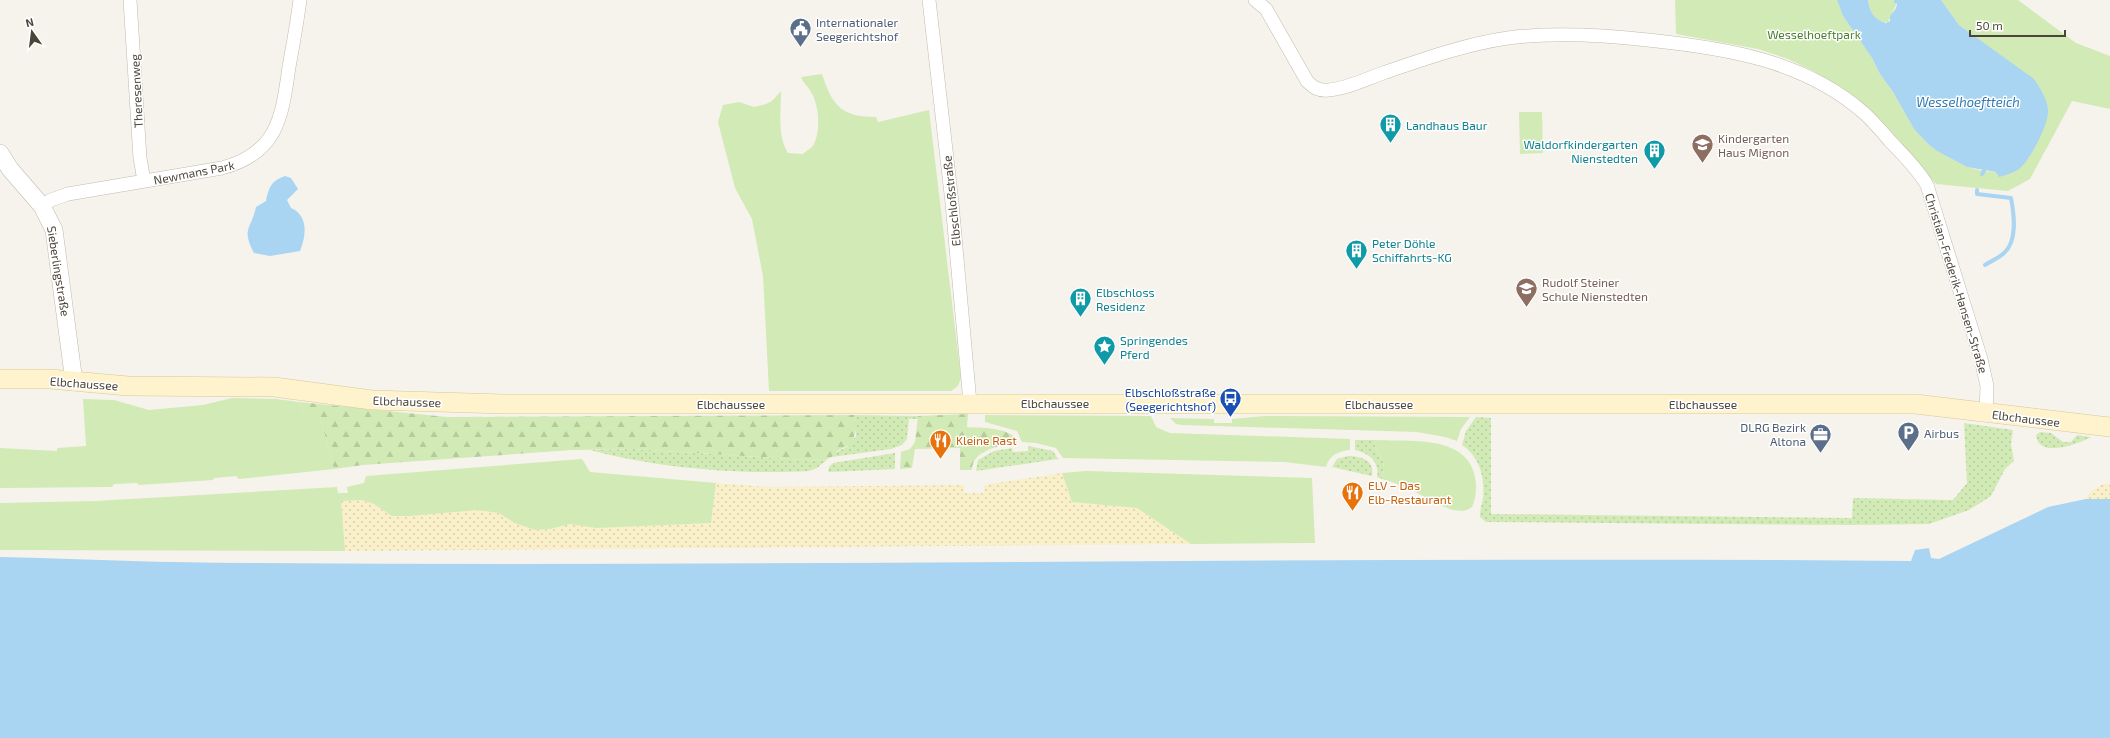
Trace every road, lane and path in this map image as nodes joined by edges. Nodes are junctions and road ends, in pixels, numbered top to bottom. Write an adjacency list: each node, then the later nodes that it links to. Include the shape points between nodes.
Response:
1 (130, 0): 6 (street, Theresenweg, via 140,158)
2 (300, 0): 6 (street, Newmans Park, via 282,114 265,143 246,160 236,165)
3 (929, 0): 10 (street, Elbschloßstraße, via 952,203)
4 (1255, 0): 11 (street, Christian-Frederik-Hansen-Straße, via 1266,9 1307,81 1321,90 1336,89 1444,53 1506,38 1542,36 1627,38 1682,44 1756,57 1783,65 1819,82 1865,114 1917,168 1927,185 1972,325 1987,386)
5 (1, 158): 7 (street, Sieberlingstraße)
6 (144, 181): 7 (street, Newmans Park, via 68,194)
7 (42, 206): 9 (street, Sieberlingstraße, via 50,217 57,242)
8 (0, 379): 9 (main road, Elbchaussee)
9 (74, 382): 10 (main road, Elbchaussee, via 128,386 274,387 372,400 440,403)
10 (970, 403): 11 (main road, Elbchaussee, via 1915,404)
11 (1986, 414): 12 (main road, Elbchaussee)
12 (2110, 427)

